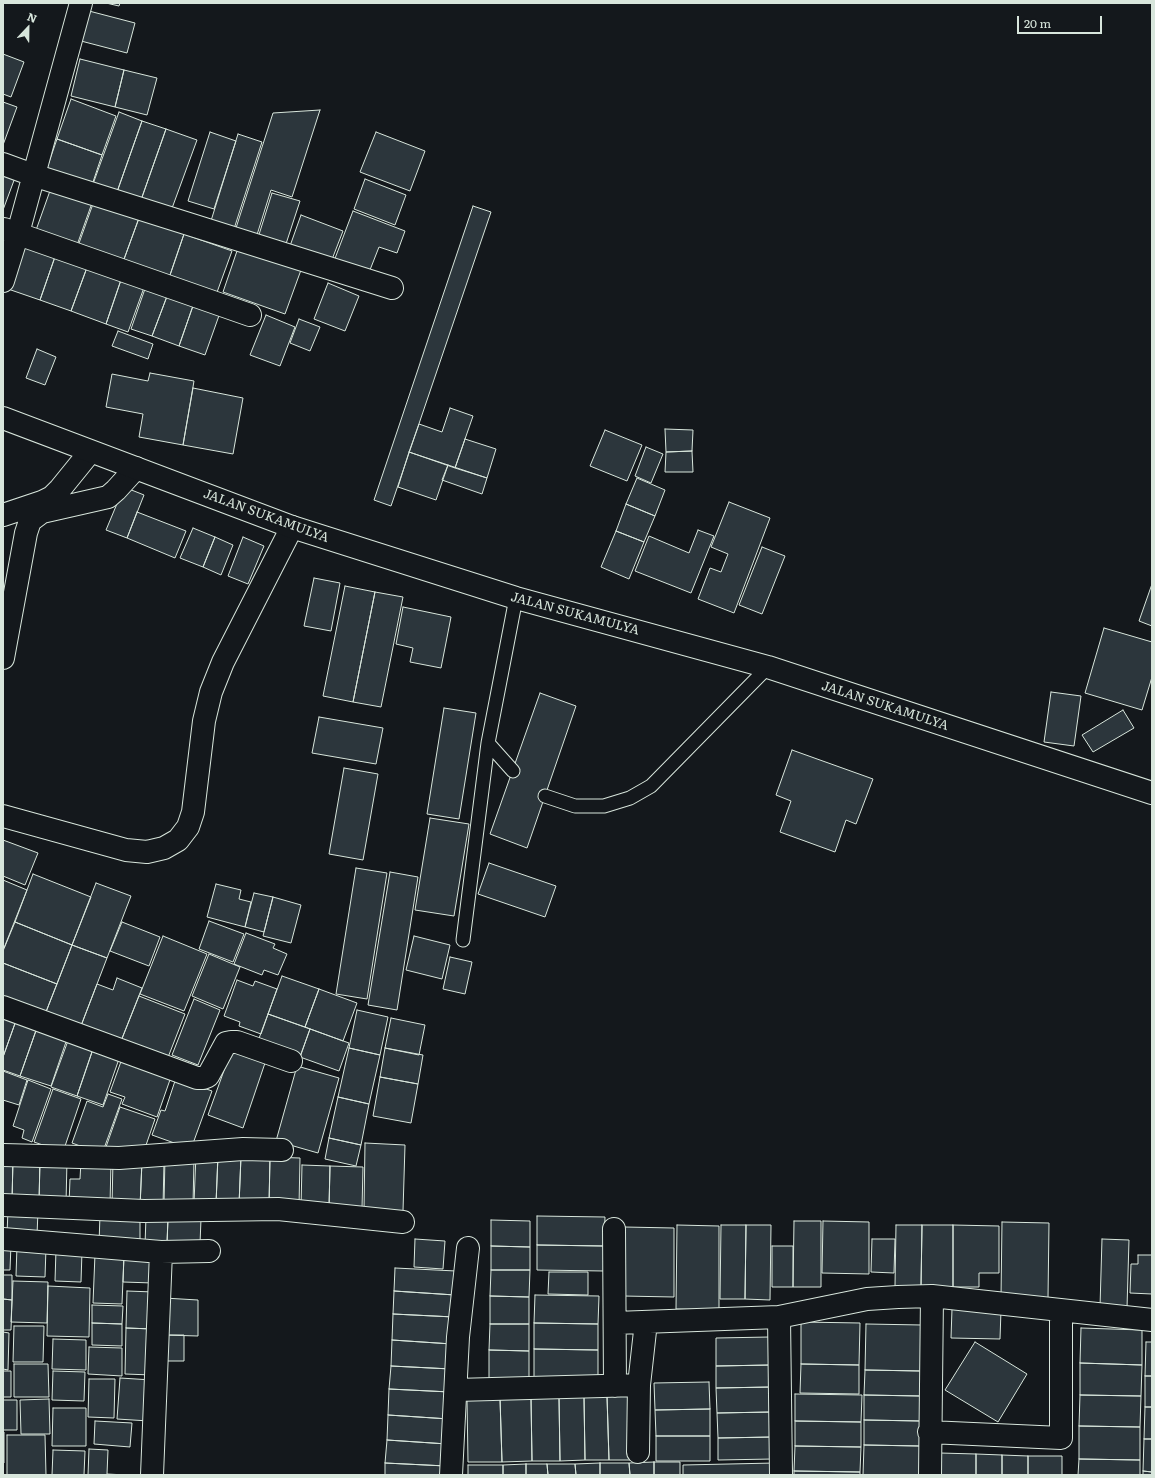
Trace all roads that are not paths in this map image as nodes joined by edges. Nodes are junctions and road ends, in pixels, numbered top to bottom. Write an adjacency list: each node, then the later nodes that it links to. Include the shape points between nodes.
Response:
1 (81, 3): 3 (street)
2 (3, 164): 3 (street)
3 (33, 175): 4 (street); 6 (street)
4 (10, 231): 5 (street); 7 (street)
5 (3, 281)
6 (392, 288)
7 (250, 315)
8 (3, 418): 9 (street, JALAN SUKAMULYA)
9 (90, 452): 10 (street, JALAN SUKAMULYA); 11 (street, via 52,496)
10 (136, 468): 12 (street, JALAN SUKAMULYA); 14 (street, via 108,497 42,512 30,521)
11 (3, 515)
12 (292, 527): 13 (street, JALAN SUKAMULYA); 20 (street, via 223,662 211,692 204,721 193,812 188,827 178,840 164,848 147,852 126,850)
13 (516, 598): 15 (street, JALAN SUKAMULYA); 16 (lane)
14 (3, 658)
15 (768, 667): 18 (street, JALAN SUKAMULYA); 19 (lane, via 651,786 630,798 604,806 575,806)
16 (488, 743): 17 (lane); 21 (lane)
17 (513, 771)
18 (1152, 794)
19 (545, 796)
20 (3, 816)
21 (463, 940)
22 (3, 1007): 23 (street, via 197,1078 208,1076 226,1043 231,1042)
23 (291, 1061)
24 (282, 1150): 25 (street, via 243,1149 119,1158)
25 (3, 1155)
26 (3, 1205): 27 (street, via 144,1211 278,1209)
27 (403, 1222)
28 (614, 1229): 38 (street)
29 (3, 1240): 32 (street)
30 (468, 1248): 41 (street, via 458,1337)
31 (210, 1251): 32 (street)
32 (161, 1252): 44 (street)
33 (932, 1296): 34 (street); 35 (street, via 867,1299); 42 (street)
34 (1061, 1311): 36 (street); 42 (street, via 1062,1438)
35 (778, 1317): 37 (street); 46 (street)
36 (1152, 1320)
37 (646, 1322): 38 (street); 39 (street)
38 (615, 1323): 40 (street)
39 (639, 1385): 40 (street); 43 (street)
40 (615, 1386): 41 (street)
41 (456, 1390): 45 (street)
42 (929, 1432): 47 (street)
43 (638, 1452)
44 (152, 1475)
45 (451, 1475)
46 (781, 1475)
47 (930, 1475)

